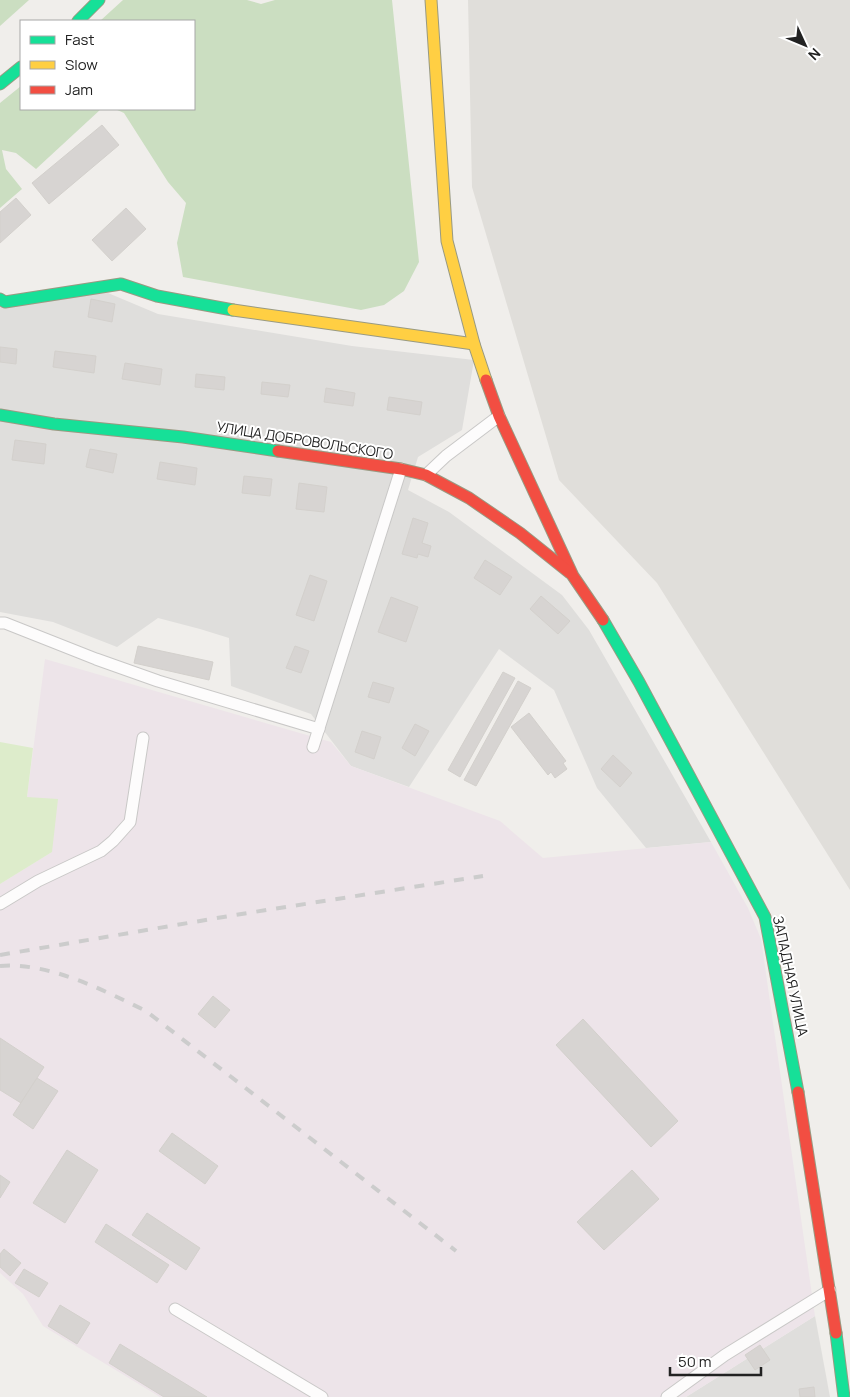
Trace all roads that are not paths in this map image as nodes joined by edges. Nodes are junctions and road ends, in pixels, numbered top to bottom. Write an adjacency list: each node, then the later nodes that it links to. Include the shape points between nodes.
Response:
1 (99, 0): 3 (street)
2 (431, 0): 7 (street, via 447,241)
3 (79, 20)
4 (20, 68): 5 (street)
5 (0, 84)
6 (0, 299): 7 (street, via 6,302 121,284 157,296 238,311)
7 (474, 344): 9 (street)
8 (0, 415): 10 (street, УЛИЦА ДОБРОВОЛЬСКОГО, via 183,437)
9 (498, 416): 11 (street); 12 (street)
10 (401, 470): 11 (street, УЛИЦА ДОБРОВОЛЬСКОГО); 14 (street)
11 (426, 475): 12 (street, УЛИЦА ДОБРОВОЛЬСКОГО, via 469,498)
12 (574, 576): 18 (street, ЗАПАДНАЯ УЛИЦА, via 607,625 639,682 764,917 797,1083)
13 (0, 623): 14 (street, via 158,681)
14 (319, 729): 16 (street)
15 (143, 738): 17 (street, via 130,822 101,850)
16 (313, 747)
17 (0, 904)
18 (830, 1290): 21 (street, via 725,1355); 22 (street, ЗАПАДНАЯ УЛИЦА)
19 (174, 1309): 20 (street)
20 (322, 1397)
21 (667, 1397)
22 (844, 1397)

